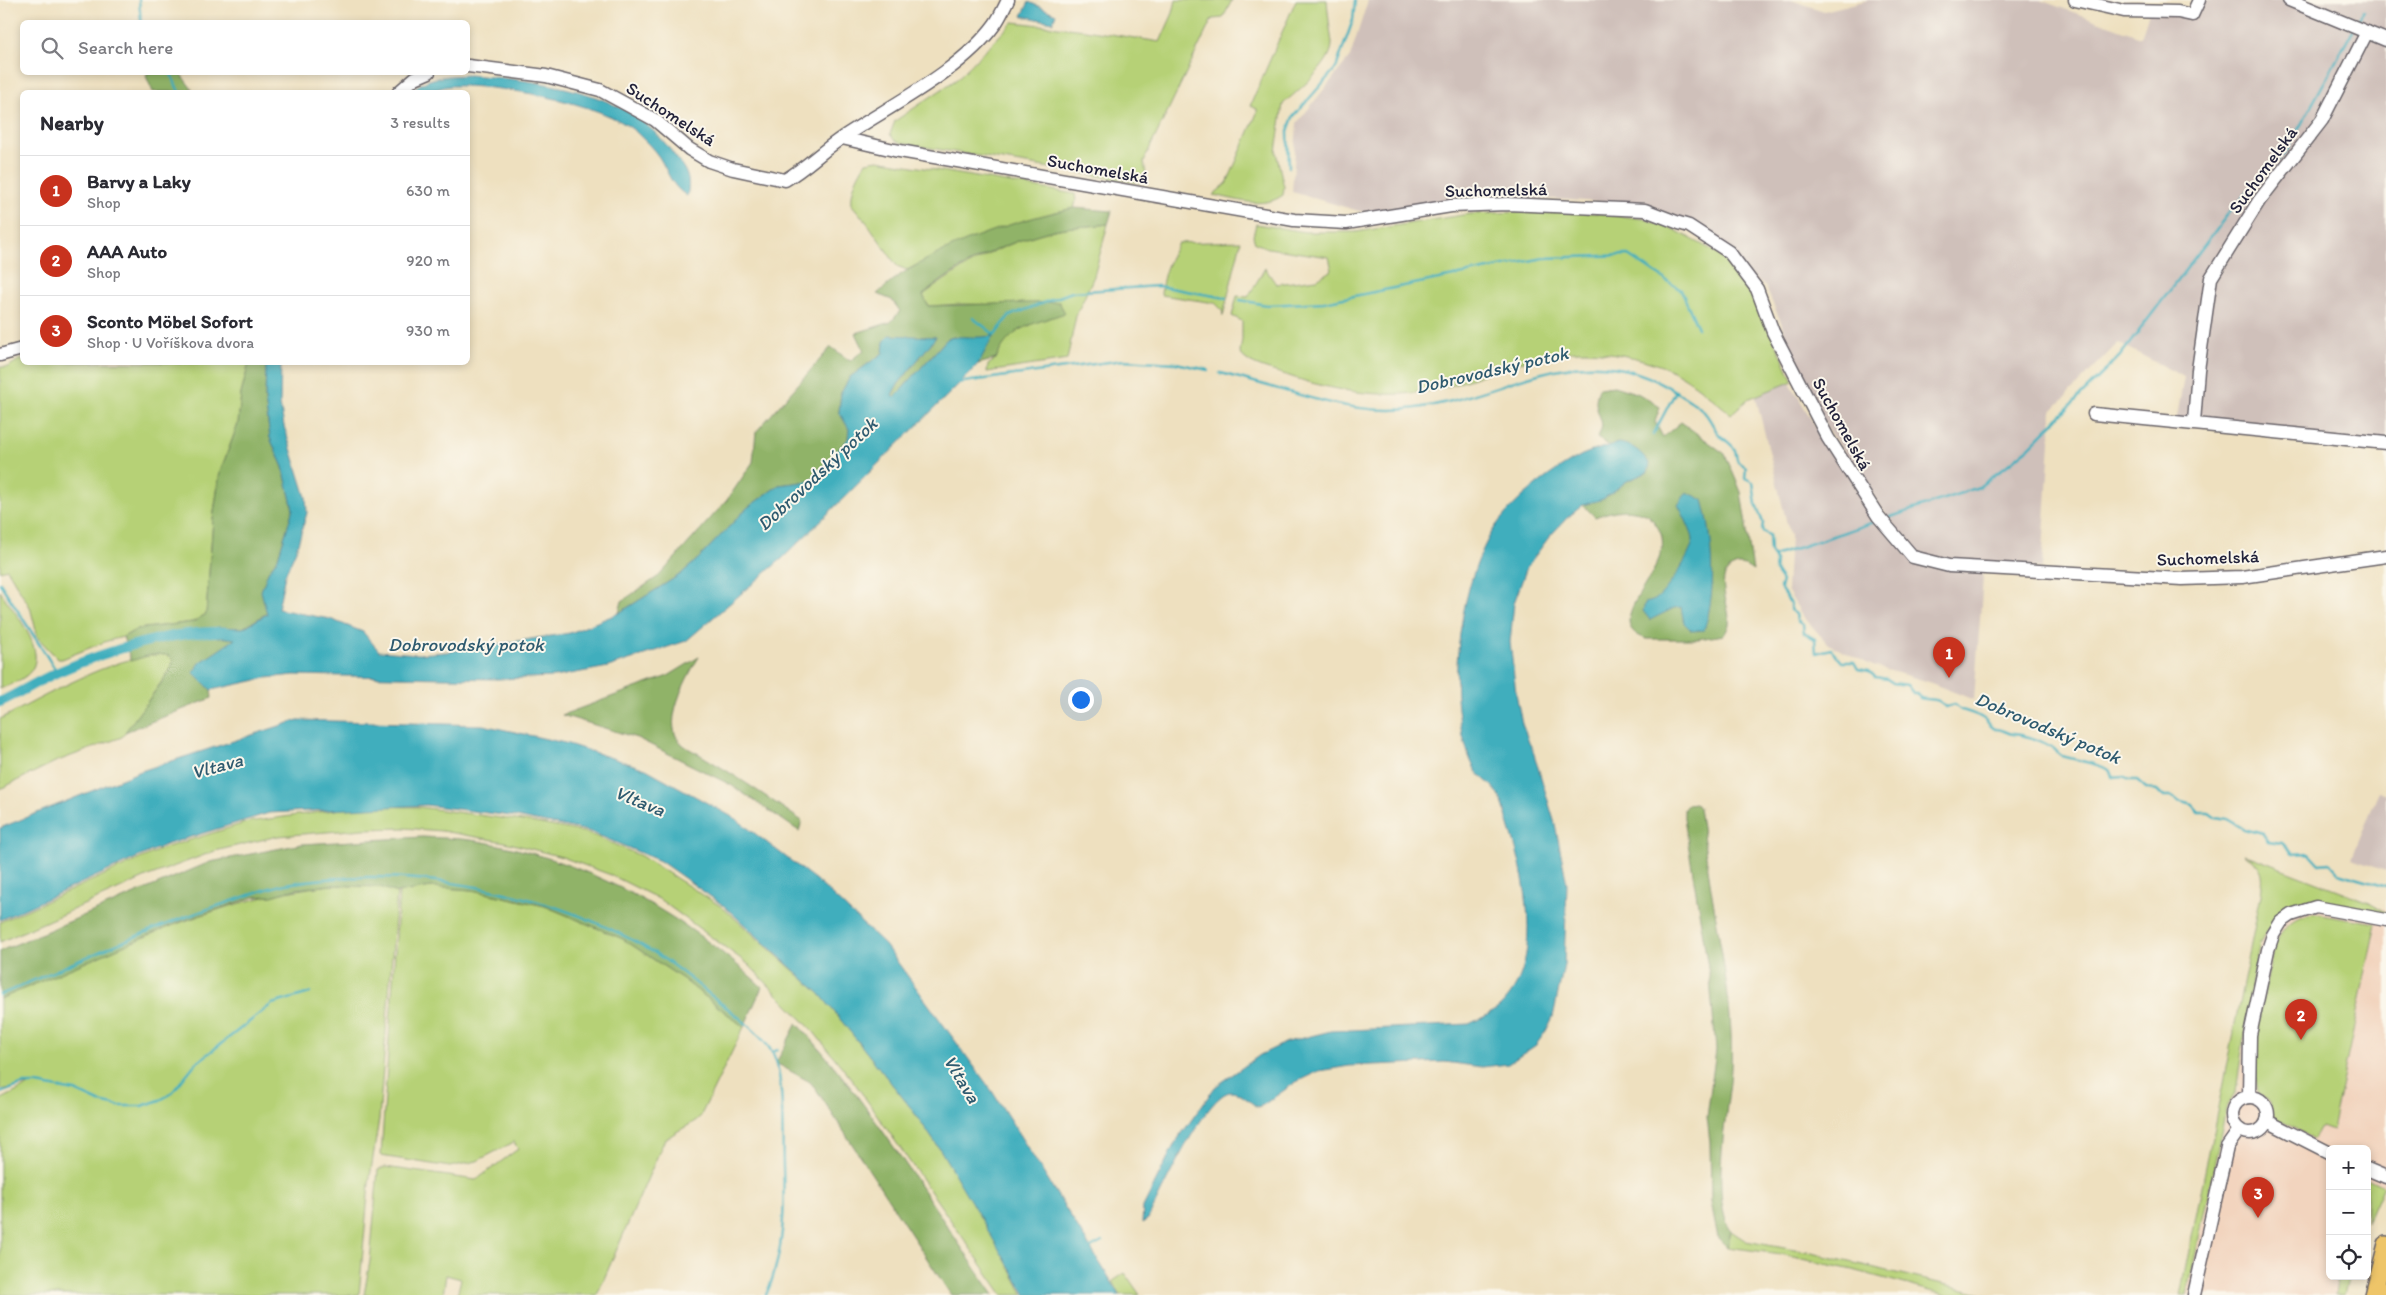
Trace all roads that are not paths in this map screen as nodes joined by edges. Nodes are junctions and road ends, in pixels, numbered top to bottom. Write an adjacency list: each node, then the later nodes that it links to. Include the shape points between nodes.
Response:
1 (1008, 0): 10 (street, via 996,23 976,45 928,84)
2 (2076, 0): 3 (street, via 2124,11 2192,15)
3 (2199, 0)
4 (2289, 0): 5 (street)
5 (2357, 28): 6 (street); 14 (street, Suchomelská, via 2322,120 2259,201 2211,278)
6 (2386, 40)
7 (470, 66): 10 (street, Suchomelská, via 546,76 600,90 655,120 689,149 709,161 759,176 785,180)
8 (422, 75): 9 (street)
9 (401, 90)
10 (842, 138): 16 (street, Suchomelská, via 1183,202 1320,222 1346,223 1460,206 1507,204 1645,210 1689,226 1729,252 1757,289 1773,332 1828,438 1880,519 1913,557 1949,566 2182,580 2242,577)
11 (20, 350): 12 (street)
12 (0, 355)
13 (2094, 414): 14 (street)
14 (2194, 422): 15 (street)
15 (2386, 443)
16 (2386, 556)
17 (2386, 920): 18 (street, via 2316,907 2291,914 2281,922 2272,935 2250,1035)
18 (2249, 1097): 19 (street, via 2262,1102); 20 (street, via 2236,1103 2232,1109 2234,1124)
19 (2267, 1121): 20 (street, via 2252,1133); 21 (street)
20 (2239, 1130): 26 (street, via 2227,1147)
21 (2326, 1151)
22 (2371, 1171): 23 (street)
23 (2384, 1176)
24 (2386, 1244): 27 (main road)
25 (2386, 1290): 28 (main road)
26 (2194, 1295)
27 (2373, 1295)
28 (2385, 1295)

